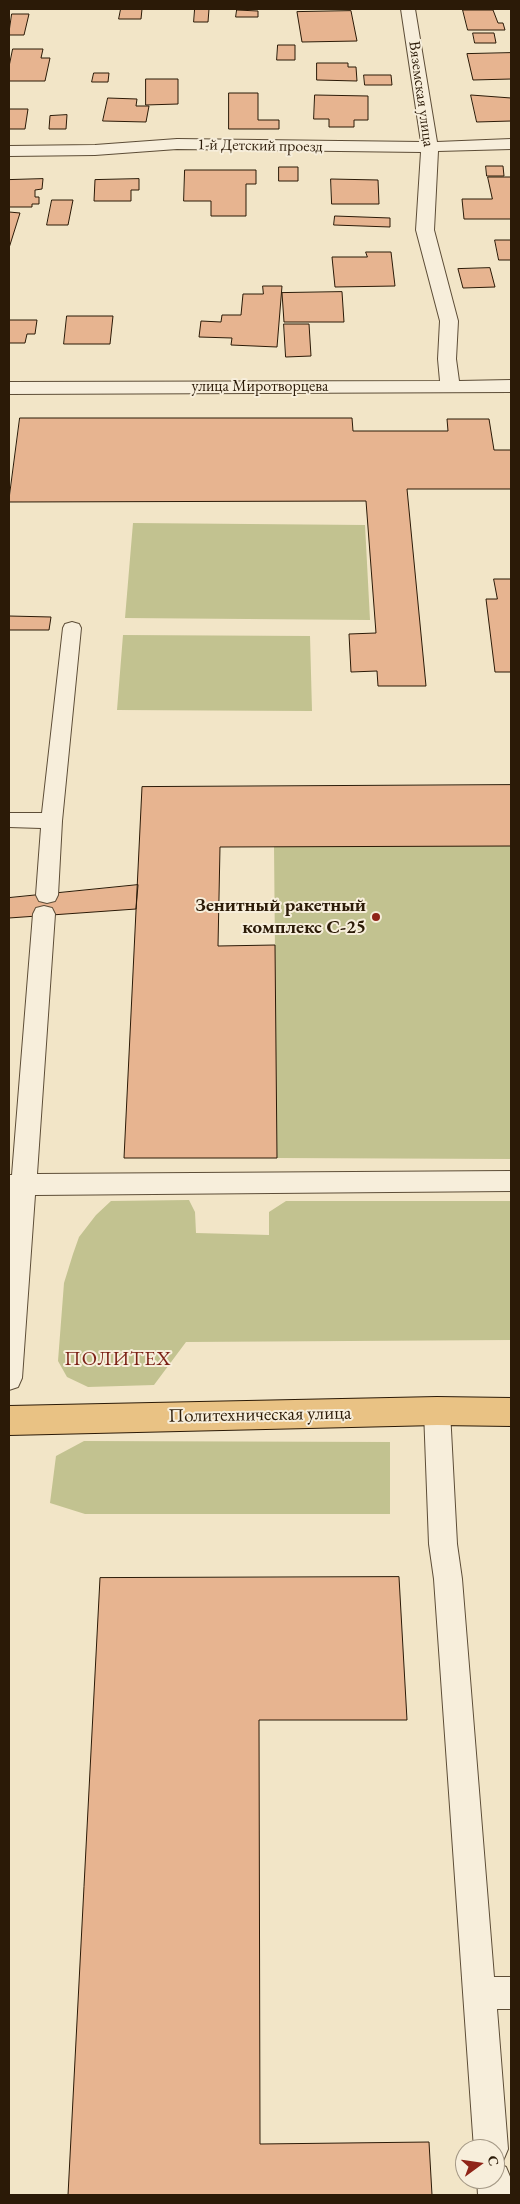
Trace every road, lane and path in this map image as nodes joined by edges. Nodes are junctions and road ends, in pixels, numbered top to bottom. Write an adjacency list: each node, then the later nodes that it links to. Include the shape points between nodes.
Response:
1 (408, 9): 3 (street, Вяземская улица)
2 (511, 144): 3 (street, 1-й Детский проезд)
3 (429, 146): 4 (street, 1-й Детский проезд, via 177,144 95,150); 5 (street, Вяземская улица, via 425,230 449,321 447,359)
4 (9, 151)
5 (450, 386): 6 (street, улица Миротворцева); 7 (street, улица Миротворцева)
6 (511, 386)
7 (9, 388)
8 (72, 628): 10 (lane)
9 (9, 820): 10 (lane)
10 (52, 821): 12 (lane)
11 (511, 1181): 12 (lane)
12 (17, 1185): 13 (lane)
13 (9, 1378)
14 (437, 1411): 15 (main road, Политехническая улица); 16 (main road, Политехническая улица); 17 (lane, via 443,1544)
15 (511, 1412)
16 (9, 1421)
17 (480, 1993): 18 (lane); 19 (lane)
18 (511, 1993)
19 (491, 2139)

